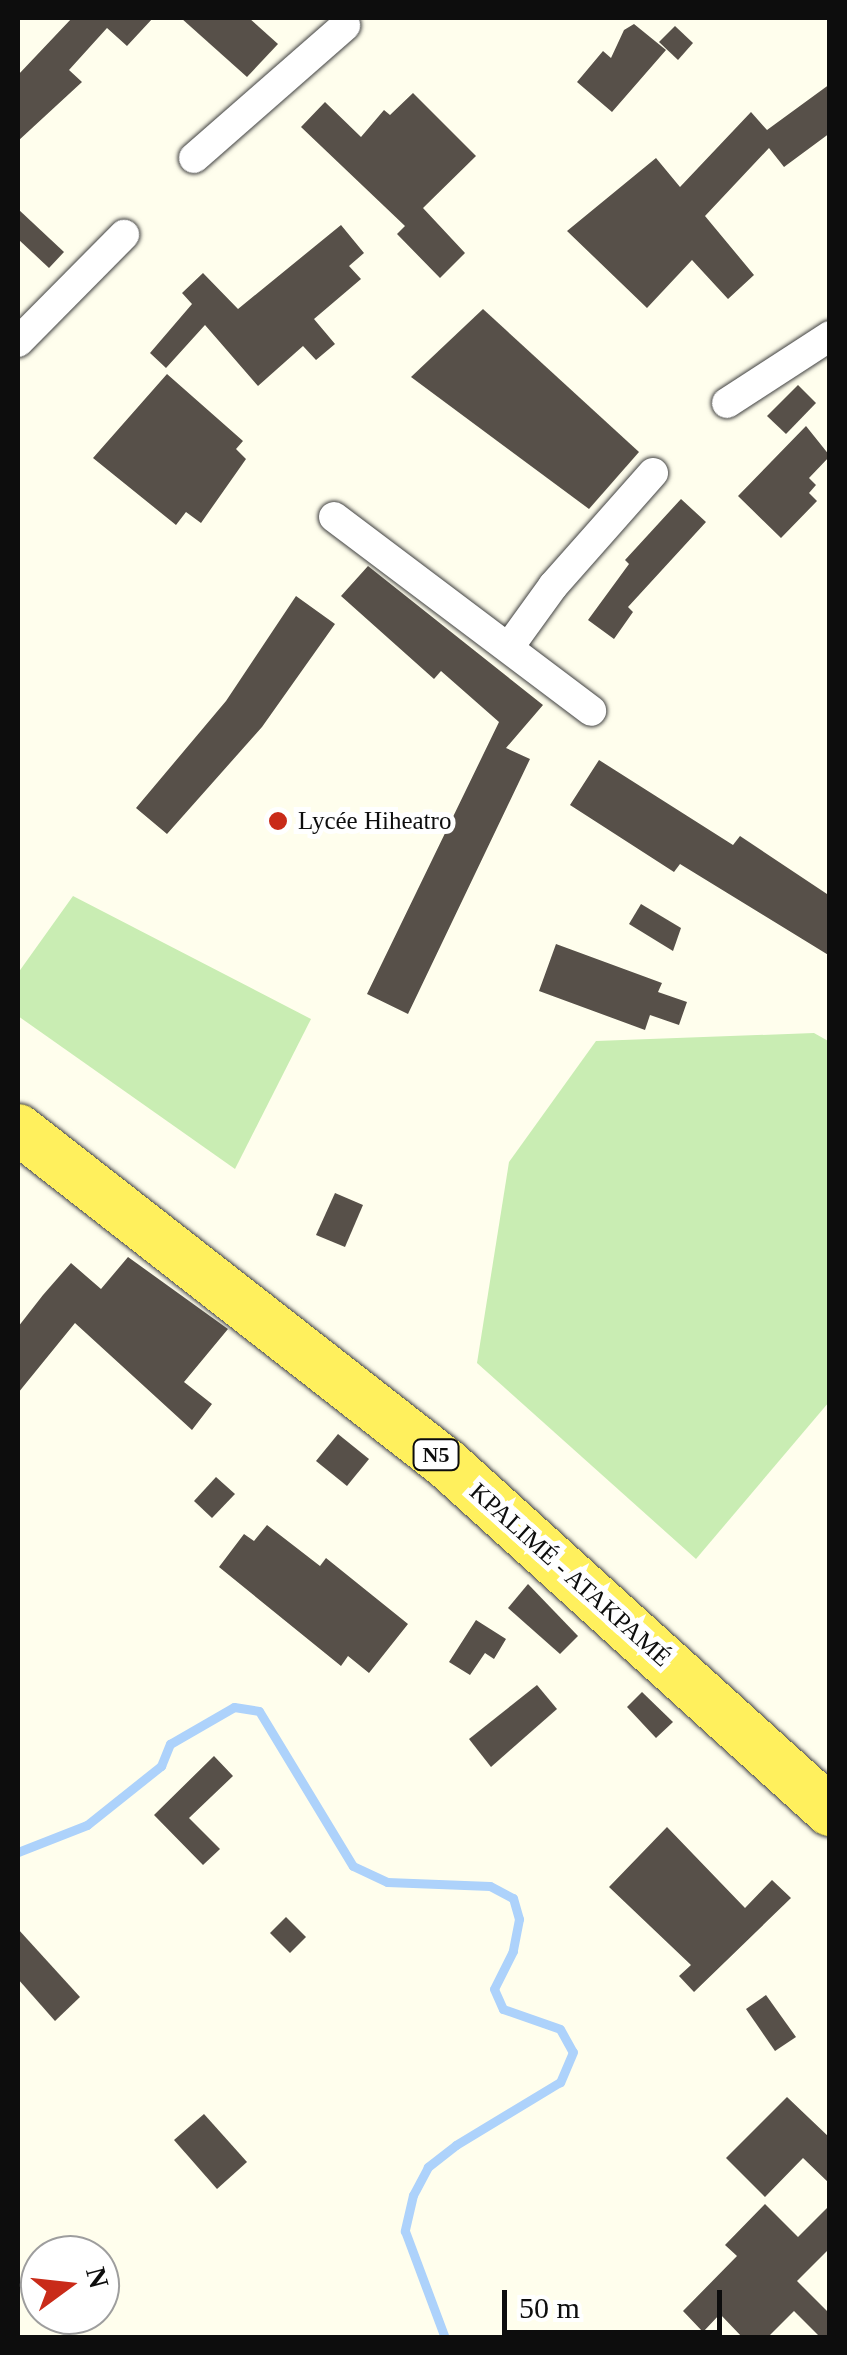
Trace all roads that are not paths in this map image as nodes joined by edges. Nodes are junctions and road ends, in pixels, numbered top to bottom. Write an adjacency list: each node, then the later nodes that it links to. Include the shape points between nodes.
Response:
1 (345, 26): 2 (street)
2 (194, 158)
3 (124, 235): 5 (street)
4 (830, 336): 6 (street)
5 (18, 342)
6 (727, 403)
7 (653, 473): 9 (street)
8 (334, 516): 9 (street)
9 (509, 647): 10 (street)
10 (590, 711)
11 (18, 1129): 12 (main road, KPALIMÉ - ATAKPAMÉ / N5, via 446,1464)
12 (830, 1811)

